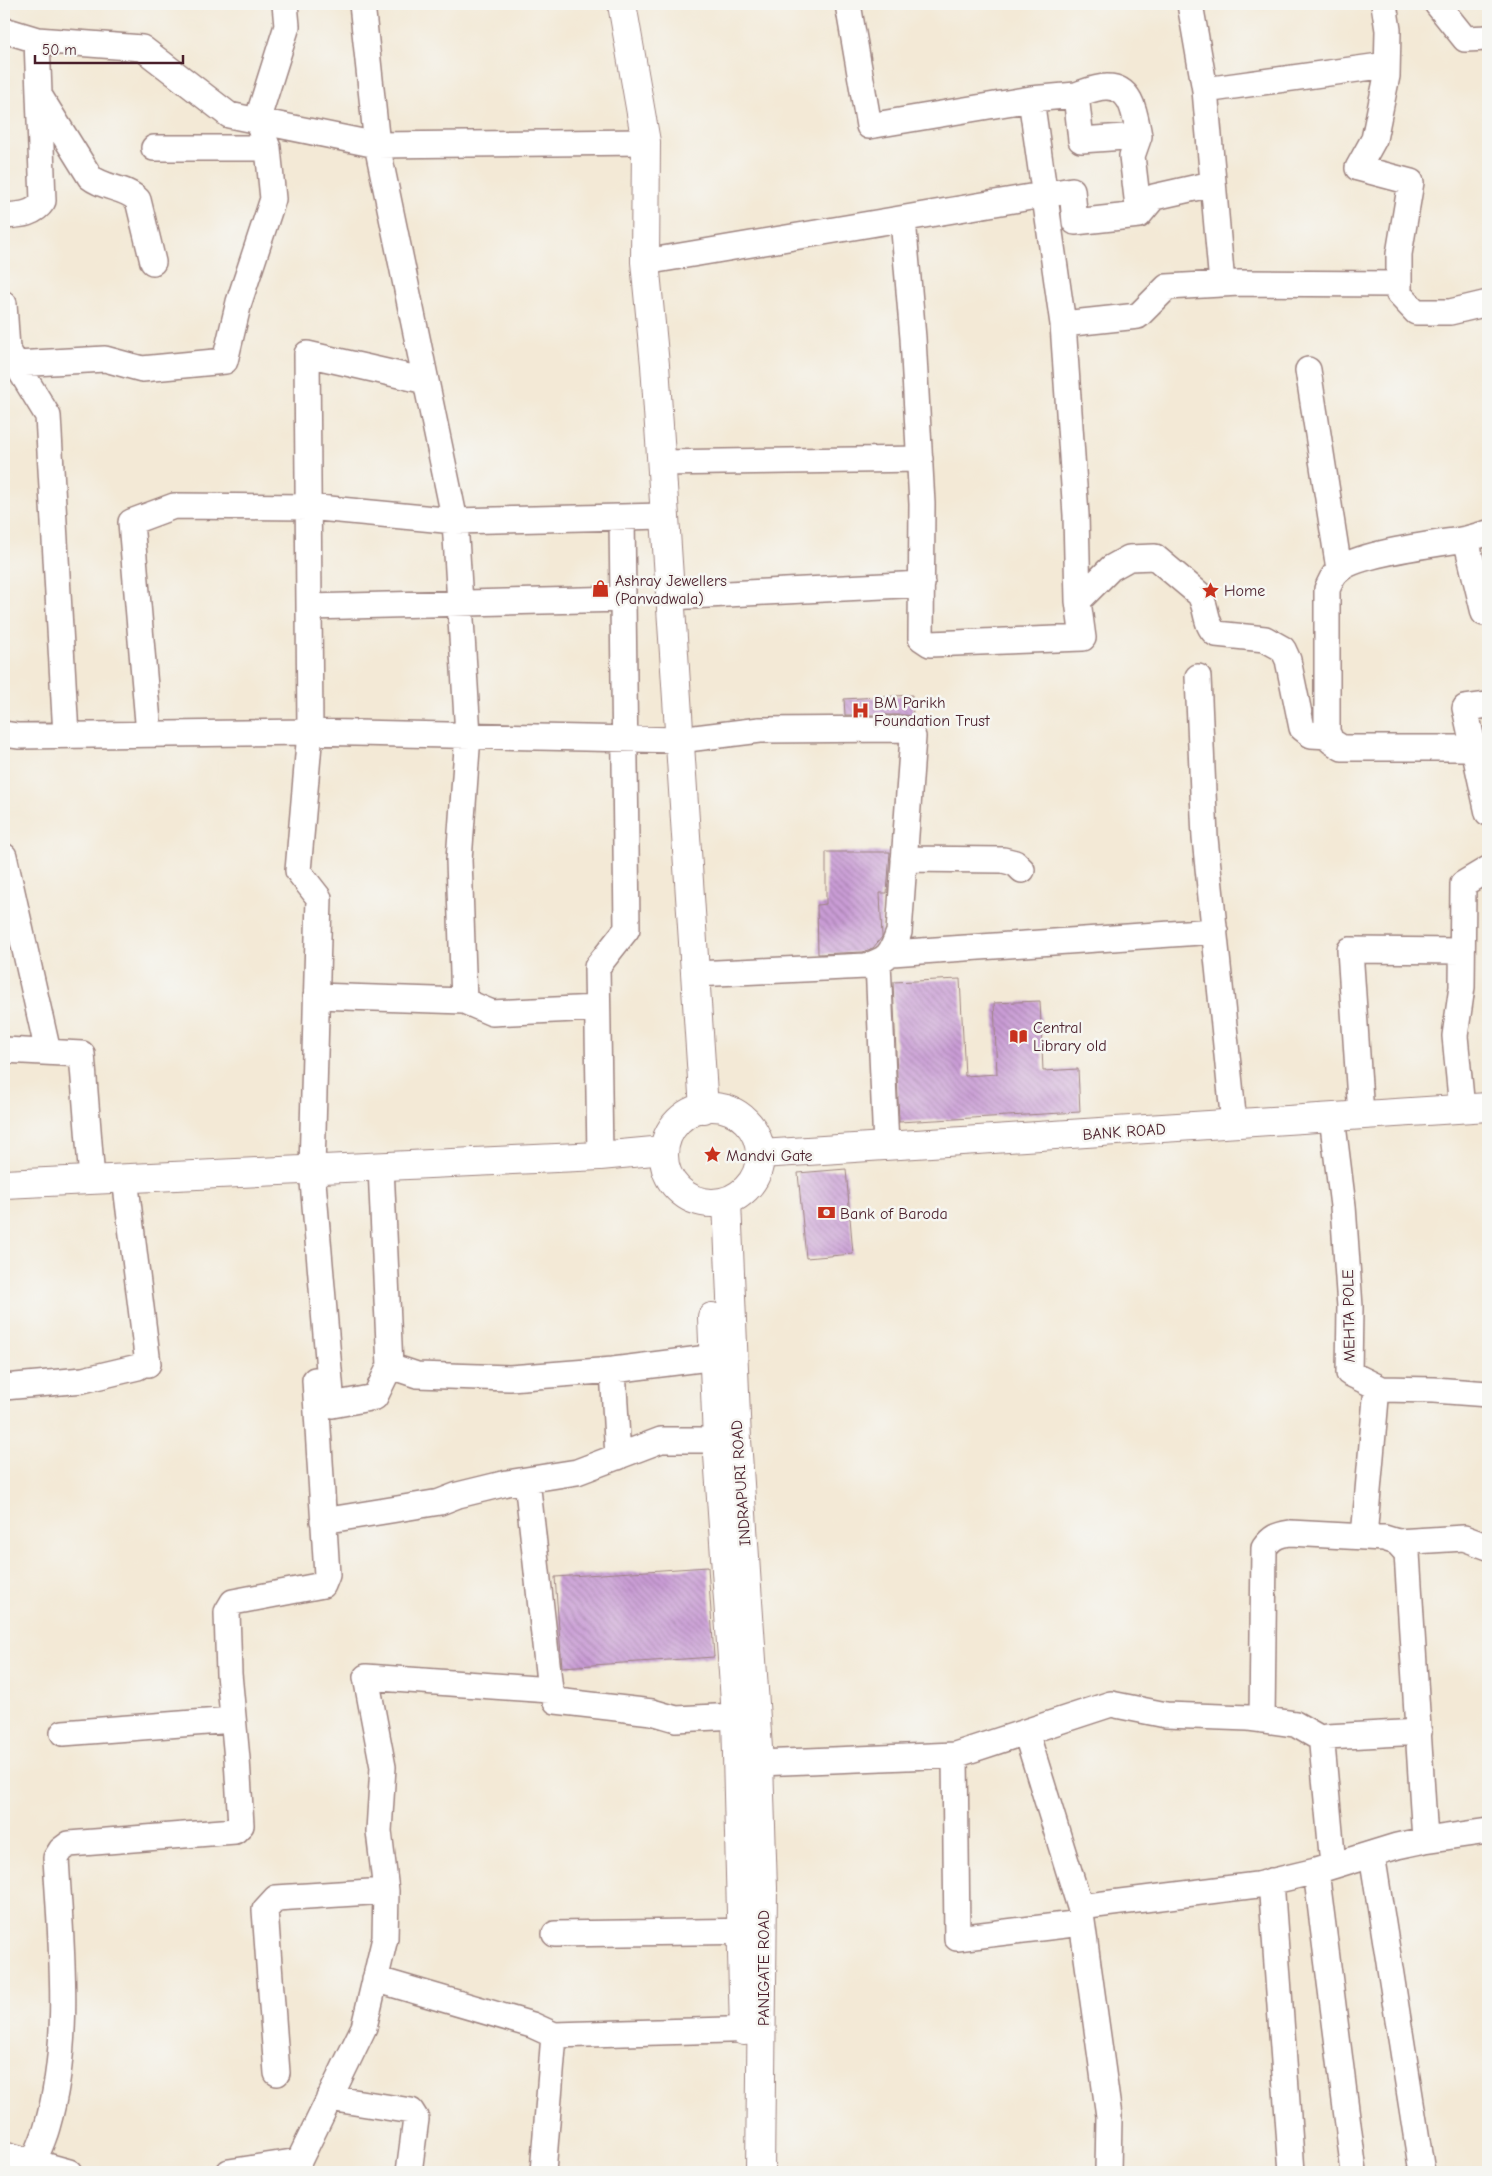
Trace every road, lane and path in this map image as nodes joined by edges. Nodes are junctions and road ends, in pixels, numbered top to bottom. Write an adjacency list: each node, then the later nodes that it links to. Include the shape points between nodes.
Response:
1 (285, 4): 16 (street, via 287,26)
2 (362, 4): 19 (street)
3 (622, 4): 18 (main road)
4 (848, 4): 15 (street, via 869,126)
5 (1190, 4): 12 (street)
6 (1384, 4): 11 (street, via 1388,30)
7 (1437, 4): 9 (street, via 1465,39)
8 (4, 30): 10 (street)
9 (1488, 38)
10 (37, 40): 14 (street); 16 (street, via 142,48 229,115)
11 (1387, 65): 12 (street); 30 (street, via 1374,139 1358,168 1412,182 1400,254)
12 (1205, 90): 22 (street)
13 (1076, 94): 15 (street); 17 (street, via 1106,87 1117,88 1133,103); 17 (street, via 1081,140)
14 (40, 95): 25 (street, via 43,201 39,208 28,214); 27 (street, via 90,177 138,200)
15 (1031, 99): 23 (street)
16 (257, 121): 19 (street); 21 (street)
17 (1139, 136): 24 (street, via 1132,156)
18 (646, 142): 19 (street); 28 (main road)
19 (378, 145): 36 (street)
20 (154, 148): 21 (street)
21 (268, 148): 34 (street, via 273,198 225,362 142,369 105,359)
22 (1212, 184): 24 (street, via 1154,197); 29 (street)
23 (1045, 194): 24 (street, via 1072,190 1074,222); 26 (street); 33 (street)
24 (1139, 215)
25 (4, 216)
26 (903, 219): 28 (street); 37 (street, via 914,338)
27 (154, 262)
28 (645, 262): 38 (main road)
29 (1222, 284): 30 (street); 33 (street, via 1168,287 1138,316)
30 (1399, 284): 31 (street, via 1399,294 1416,312 1450,312)
31 (1488, 302)
32 (4, 304): 34 (street)
33 (1062, 324): 48 (street, via 1076,515)
34 (9, 354): 56 (street, via 48,416)
35 (1308, 370): 44 (street)
36 (426, 382): 39 (street, via 307,354); 42 (street)
37 (920, 459): 38 (street); 45 (street)
38 (661, 463): 40 (main road)
39 (308, 507): 42 (street); 50 (street); 55 (street, via 174,506 131,522)
40 (664, 516): 41 (street); 46 (main road)
41 (622, 517): 42 (street); 47 (street)
42 (455, 521): 49 (street)
43 (1477, 536): 44 (street, via 1358,559); 51 (street, via 1484,613)
44 (1339, 569): 58 (street, via 1327,589)
45 (922, 584): 46 (street); 48 (street, via 921,638 930,644 1083,638)
46 (670, 598): 60 (main road)
47 (623, 599): 49 (street); 59 (street)
48 (1078, 600): 58 (street, via 1111,568 1129,558 1155,557 1199,594 1204,601 1210,629 1216,634 1265,640 1283,649 1302,728 1311,735)
49 (460, 603): 50 (street); 57 (street)
50 (309, 607): 54 (street)
51 (1488, 612)
52 (1198, 677): 68 (street, via 1205,838)
53 (1488, 705): 62 (street, via 1465,708)
54 (310, 732): 55 (street); 57 (street); 72 (street, via 298,871 319,898)
55 (149, 734): 56 (street)
56 (66, 735): 61 (street)
57 (468, 735): 59 (street); 73 (street, via 459,860)
58 (1329, 736): 62 (street, via 1342,748)
59 (626, 738): 60 (street); 74 (street, via 627,929 597,967)
60 (679, 740): 65 (street, via 760,730 905,728 913,737); 71 (main road)
61 (4, 742)
62 (1474, 748): 63 (street)
63 (1488, 813)
64 (4, 856): 76 (street)
65 (904, 859): 67 (street, via 1003,860 1015,863); 70 (street, via 899,932)
66 (1488, 869): 69 (street, via 1463,884)
67 (1022, 870)
68 (1215, 931): 70 (street); 81 (street)
69 (1462, 951): 77 (street, via 1462,987 1455,1036); 79 (street, via 1350,950)
70 (885, 957): 71 (street, via 866,966); 82 (street)
71 (695, 974): 78 (main road)
72 (316, 996): 73 (street); 87 (street)
73 (464, 1001): 74 (street, via 492,1012)
74 (597, 1008): 85 (street)
75 (4, 1050): 76 (street)
76 (48, 1052): 89 (street, via 82,1054)
77 (1475, 1108): 79 (main road, BANK ROAD)
78 (704, 1109): 83 (main road, via 683,1115 673,1125 666,1137); 84 (main road, via 710,1106 726,1108 739,1115 758,1139)
79 (1361, 1115): 80 (main road, BANK ROAD)
80 (1332, 1117): 81 (main road, BANK ROAD); 95 (street, MEHTA POLE, via 1343,1206 1350,1307 1349,1373)
81 (1234, 1124): 82 (main road, BANK ROAD)
82 (886, 1146): 84 (main road, BANK ROAD)
83 (664, 1150): 85 (main road); 91 (main road, via 668,1178 675,1188 697,1202)
84 (760, 1154): 91 (main road, via 758,1170 751,1184 737,1199)
85 (600, 1156): 86 (main road)
86 (380, 1167): 87 (main road); 93 (street)
87 (307, 1170): 88 (main road); 93 (street, via 332,1405 375,1397); 101 (street)
88 (125, 1178): 89 (main road); 96 (street, via 143,1366 83,1380)
89 (92, 1180): 90 (main road)
90 (4, 1184)
91 (718, 1202): 92 (main road, INDRAPURI ROAD)
92 (722, 1356): 94 (street); 98 (main road, INDRAPURI ROAD)
93 (390, 1366): 94 (street, via 417,1375 510,1378)
94 (613, 1370): 99 (street)
95 (1377, 1386): 97 (street, MEHTA POLE, via 1382,1389); 102 (street)
96 (4, 1388)
97 (1488, 1394)
98 (727, 1440): 99 (street, via 661,1440); 106 (main road); 114 (main road, INDRAPURI ROAD)
99 (618, 1456): 100 (street, via 578,1472)
100 (527, 1480): 101 (street, via 458,1494 440,1502); 105 (street)
101 (323, 1521): 107 (street, via 326,1575 323,1584 233,1602 227,1612)
102 (1364, 1537): 103 (street); 108 (street, via 1290,1533 1278,1535 1264,1548)
103 (1397, 1542): 104 (street, via 1464,1538); 110 (street, via 1407,1553)
104 (1488, 1547)
105 (550, 1690): 106 (street, via 556,1701 652,1712 676,1719); 120 (street, via 366,1677 383,1768 379,1830)
106 (736, 1716): 122 (main road)
107 (233, 1720): 111 (street); 130 (street, via 241,1825 235,1831 68,1844 56,1858 63,1983 60,2049 47,2128)
108 (1262, 1720): 109 (street, via 1166,1714 1111,1704); 112 (street, via 1295,1724)
109 (1026, 1732): 113 (street); 121 (street)
110 (1419, 1732): 112 (street, via 1327,1737); 116 (street)
111 (63, 1733)
112 (1323, 1740): 118 (street)
113 (955, 1755): 114 (street); 121 (street, via 957,1938)
114 (759, 1763): 122 (main road, PANIGATE ROAD)
115 (1488, 1831): 116 (street)
116 (1424, 1840): 117 (street)
117 (1372, 1854): 118 (street); 141 (street)
118 (1324, 1868): 119 (street); 140 (street)
119 (1271, 1881): 121 (street); 139 (street)
120 (386, 1890): 124 (street, via 385,1938); 127 (street, via 276,1898 265,1910)
121 (1081, 1915): 138 (street, via 1109,2116)
122 (752, 1931): 123 (street); 125 (main road, PANIGATE ROAD)
123 (555, 1934)
124 (375, 1979): 126 (street, via 532,2025); 128 (street, via 364,2027)
125 (753, 2029): 126 (street); 136 (main road); 137 (main road, PANIGATE ROAD)
126 (554, 2035): 135 (street)
127 (277, 2073)
128 (329, 2098): 131 (street); 134 (street, via 411,2111 416,2119)
129 (4, 2154): 130 (street)
130 (31, 2167): 132 (street)
131 (298, 2167): 133 (street)
132 (69, 2172)
133 (229, 2172)
134 (409, 2172)
135 (543, 2172)
136 (743, 2172)
137 (760, 2172)
138 (1108, 2172)
139 (1292, 2172)
140 (1354, 2172)
141 (1422, 2172)

